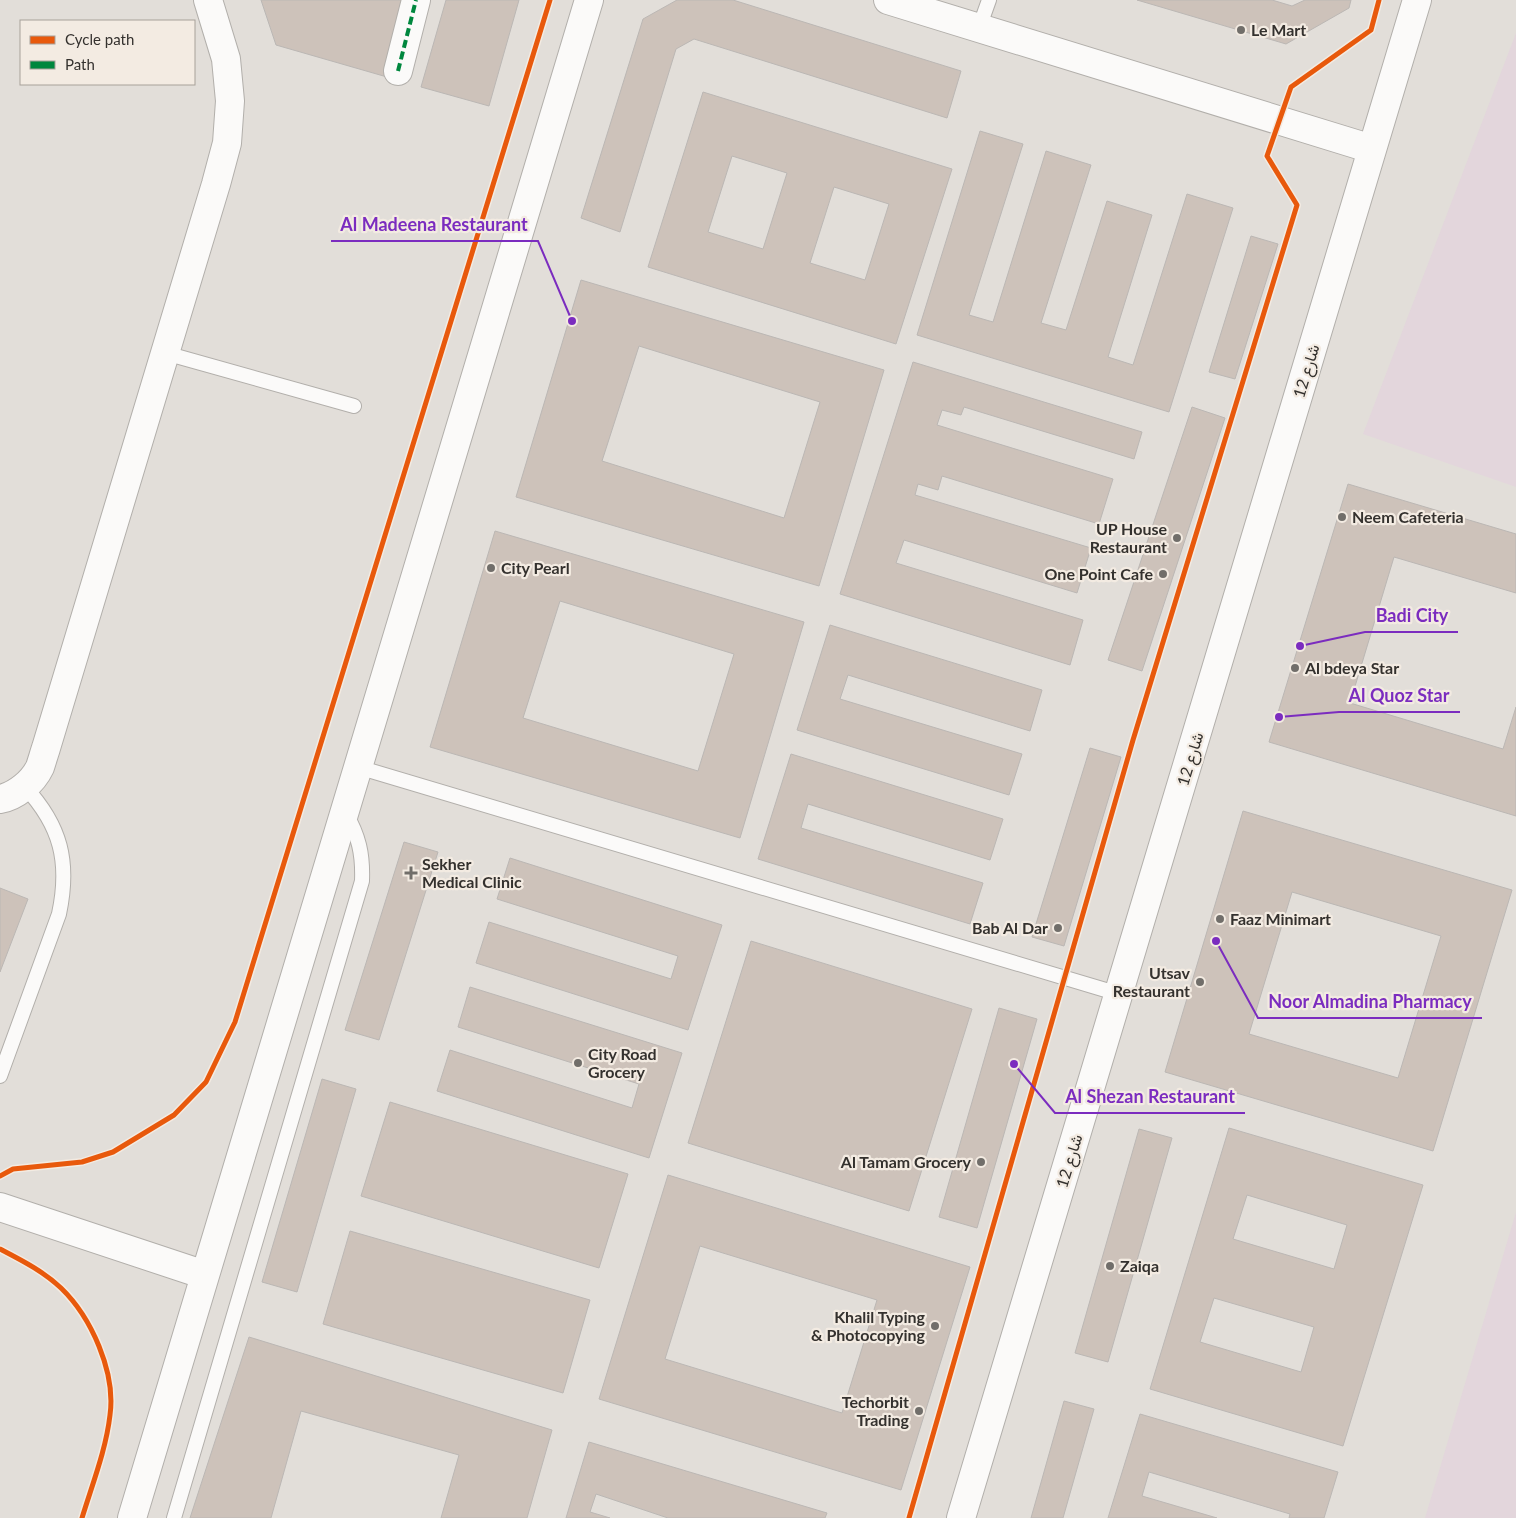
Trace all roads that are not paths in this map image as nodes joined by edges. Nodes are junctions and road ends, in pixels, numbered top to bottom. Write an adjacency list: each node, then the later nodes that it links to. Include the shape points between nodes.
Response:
1 (208, 0): 10 (street, via 226,59 230,101 227,143)
2 (416, 0): 8 (street)
3 (589, 0): 12 (street)
4 (888, 0): 7 (street)
5 (989, 0): 7 (lane)
6 (1417, 0): 9 (street, شارع 12)
7 (979, 28): 9 (street)
8 (398, 71)
9 (1372, 149): 16 (street, شارع 12)
10 (165, 353): 11 (lane); 13 (street, via 46,748 39,769)
11 (354, 406)
12 (358, 767): 15 (street); 16 (lane)
13 (24, 787): 14 (street); 17 (lane, via 38,801 57,836 63,864 63,894 59,914)
14 (0, 799)
15 (345, 811): 19 (street); 21 (lane, via 360,844 362,881)
16 (1119, 994): 22 (street, شارع 12)
17 (0, 1076)
18 (0, 1207): 19 (street)
19 (205, 1275): 20 (street)
20 (132, 1518)
21 (174, 1518)
22 (961, 1518)

